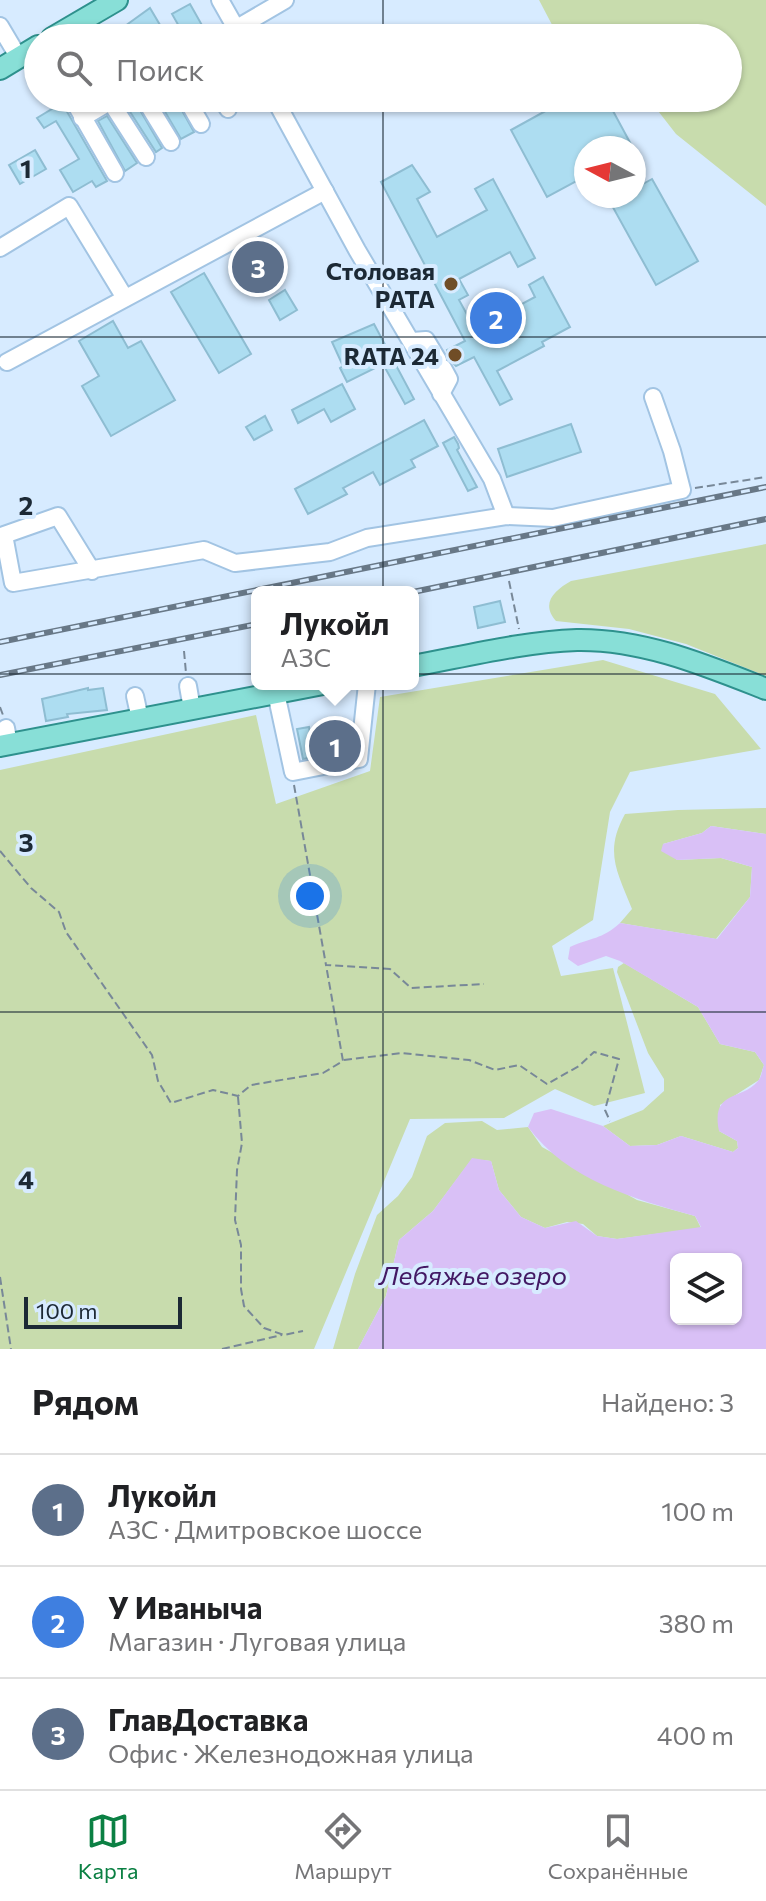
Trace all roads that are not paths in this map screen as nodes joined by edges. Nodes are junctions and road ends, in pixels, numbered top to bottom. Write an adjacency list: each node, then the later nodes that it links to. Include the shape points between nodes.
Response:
1 (117, 0): 4 (main road)
2 (220, 0): 5 (street)
3 (285, 0): 6 (street)
4 (76, 24)
5 (233, 24)
6 (252, 24)
7 (0, 26): 9 (street)
8 (24, 55): 9 (main road)
9 (19, 58): 10 (main road)
10 (0, 69)
11 (79, 112): 17 (street)
12 (92, 112): 17 (street)
13 (120, 112): 20 (street)
14 (153, 112): 19 (street)
15 (194, 112): 18 (street)
16 (282, 112): 22 (street)
17 (82, 118): 21 (street)
18 (201, 124)
19 (171, 142)
20 (146, 157)
21 (115, 173)
22 (325, 191): 24 (street); 25 (street)
23 (0, 248): 24 (street, via 69,206)
24 (125, 298): 26 (street)
25 (412, 341): 27 (street); 27 (street, via 426,340 449,379)
26 (7, 362)
27 (441, 394): 29 (street, via 492,479)
28 (653, 397): 29 (street, via 682,490 553,518)
29 (506, 516): 30 (street, via 367,538 330,552 235,563 204,550)
30 (92, 571): 30 (street, via 58,516 4,535 13,583)
31 (419, 665): 33 (main road, via 578,640 647,647)
32 (188, 686): 38 (street)
33 (766, 689)
34 (292, 690): 36 (main road)
35 (366, 690): 36 (street, via 359,759 293,772)
36 (276, 693): 38 (main road)
37 (135, 696): 39 (street)
38 (192, 709): 39 (main road)
39 (140, 719): 40 (main road)
40 (5, 734)

